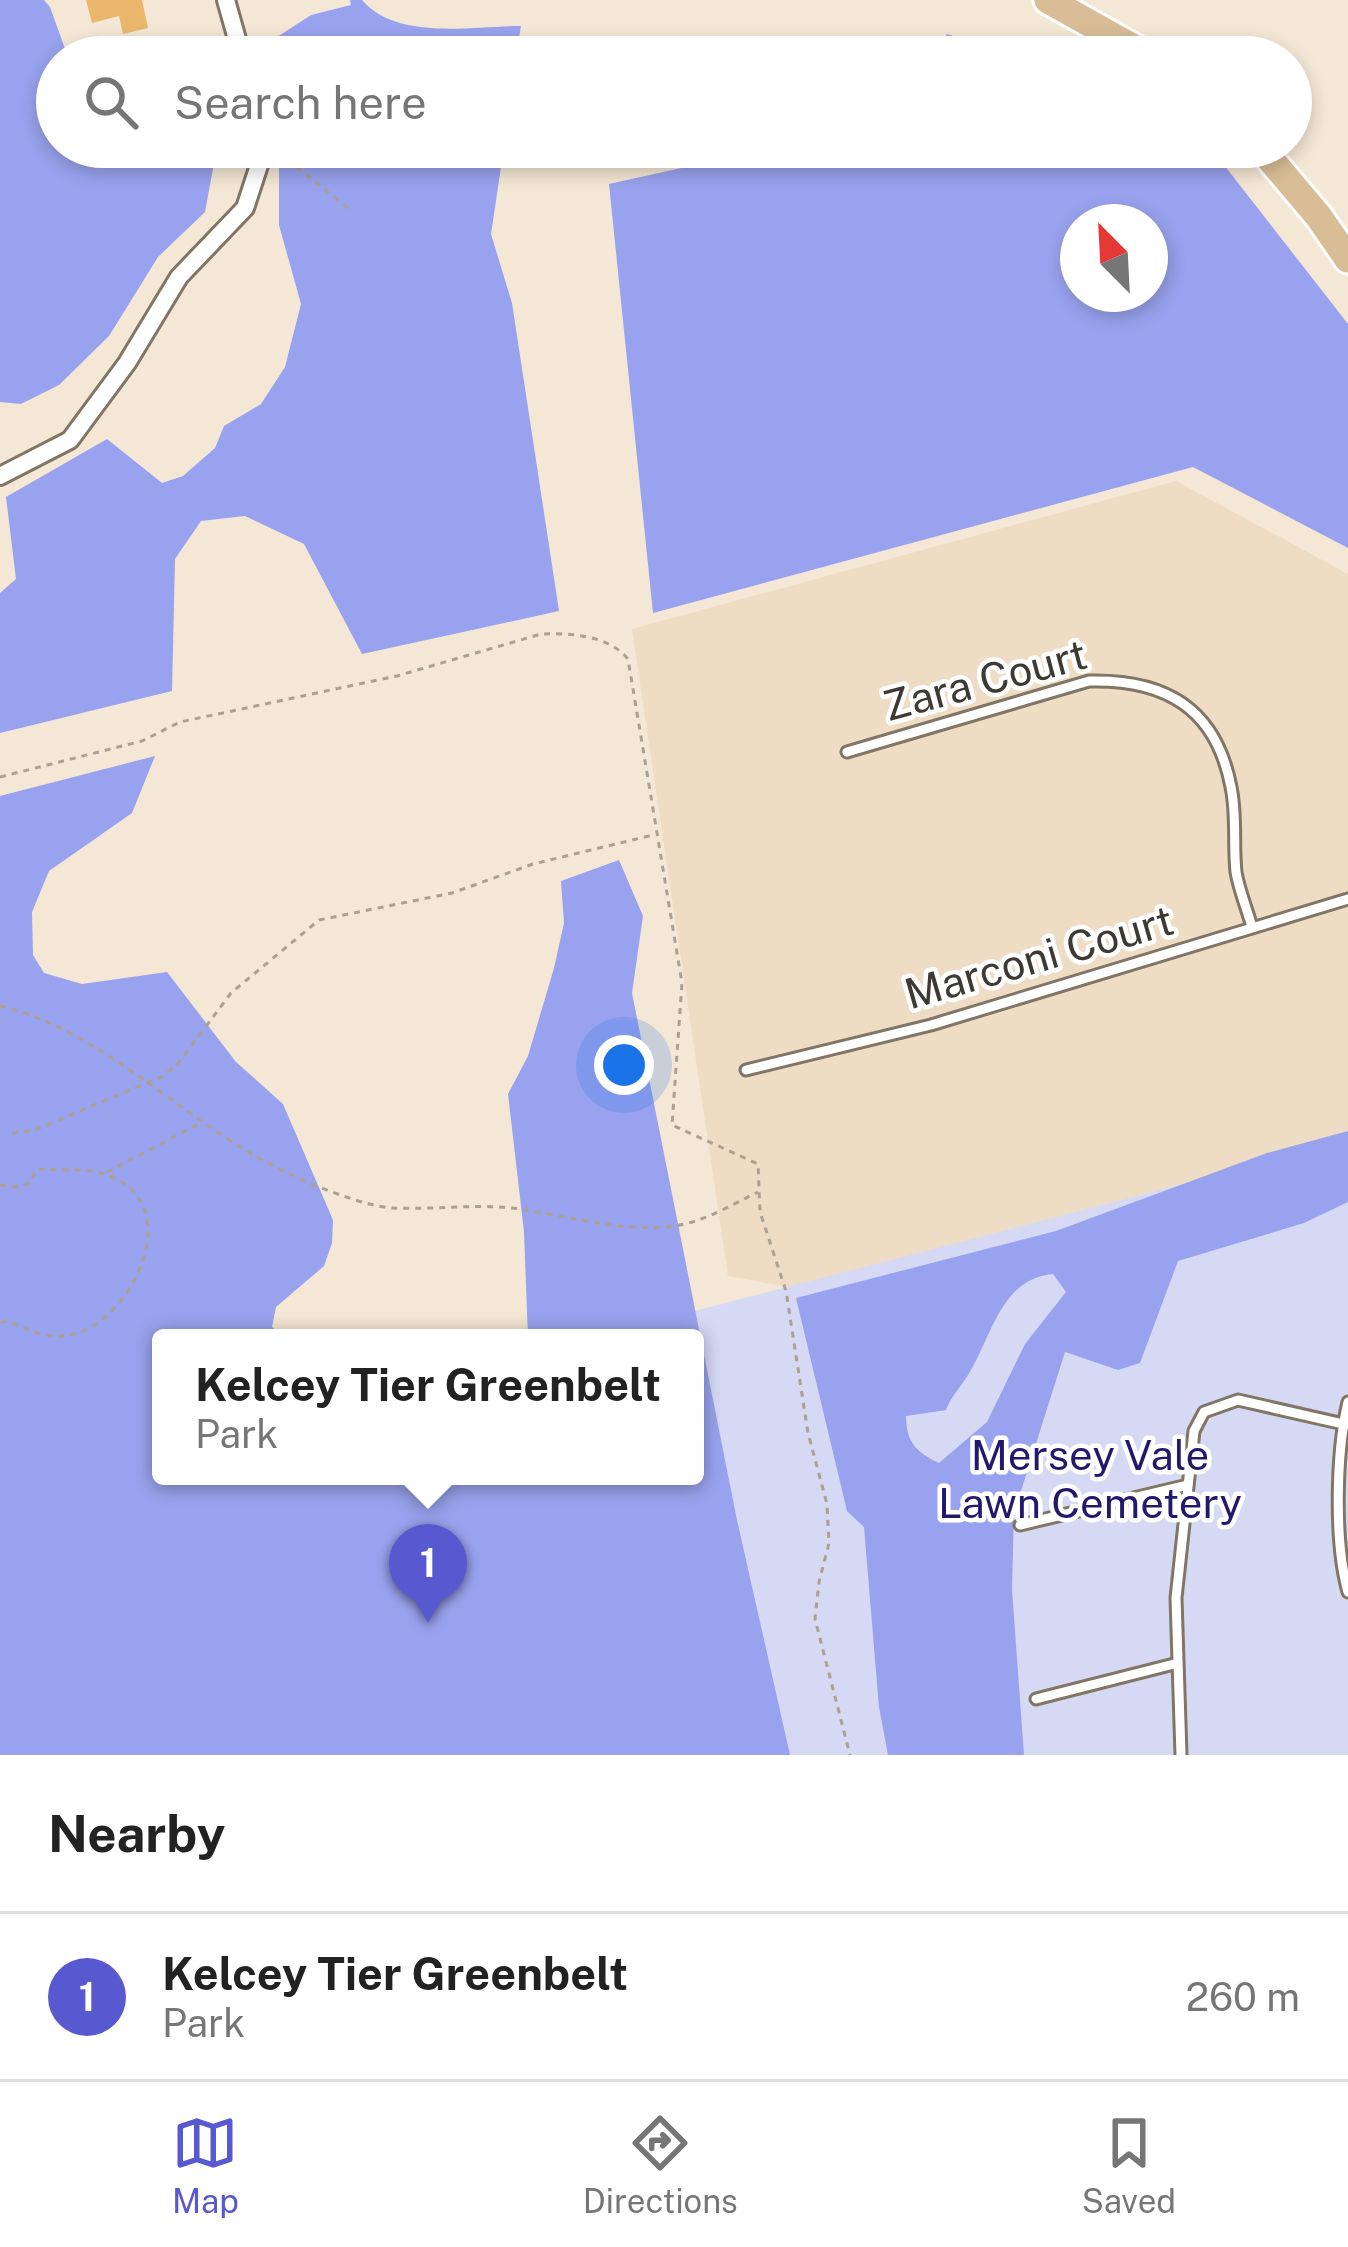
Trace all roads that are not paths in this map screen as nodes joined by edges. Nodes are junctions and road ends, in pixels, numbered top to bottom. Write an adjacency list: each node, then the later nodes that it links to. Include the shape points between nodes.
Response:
1 (226, 0): 3 (street)
2 (1048, 0): 4 (main road)
3 (236, 36)
4 (1112, 36)
5 (260, 168): 8 (street, via 245,208 179,277 70,440)
6 (1278, 168): 7 (main road)
7 (1348, 260)
8 (0, 476)
9 (847, 752): 11 (lane, Zara Court, via 1089,681 1167,691 1218,742)
10 (1348, 899): 11 (lane, Marconi Court)
11 (1252, 927): 12 (lane, Marconi Court, via 931,1025)
12 (746, 1070)
13 (1348, 1402): 14 (lane)
14 (1345, 1425): 15 (lane, via 1238,1400 1219,1404 1194,1431); 17 (lane, via 1340,1527)
15 (1189, 1485): 16 (lane); 18 (lane, via 1176,1598)
16 (1020, 1525)
17 (1348, 1592)
18 (1178, 1664): 19 (lane); 20 (lane)
19 (1036, 1699)
20 (1181, 1755)

